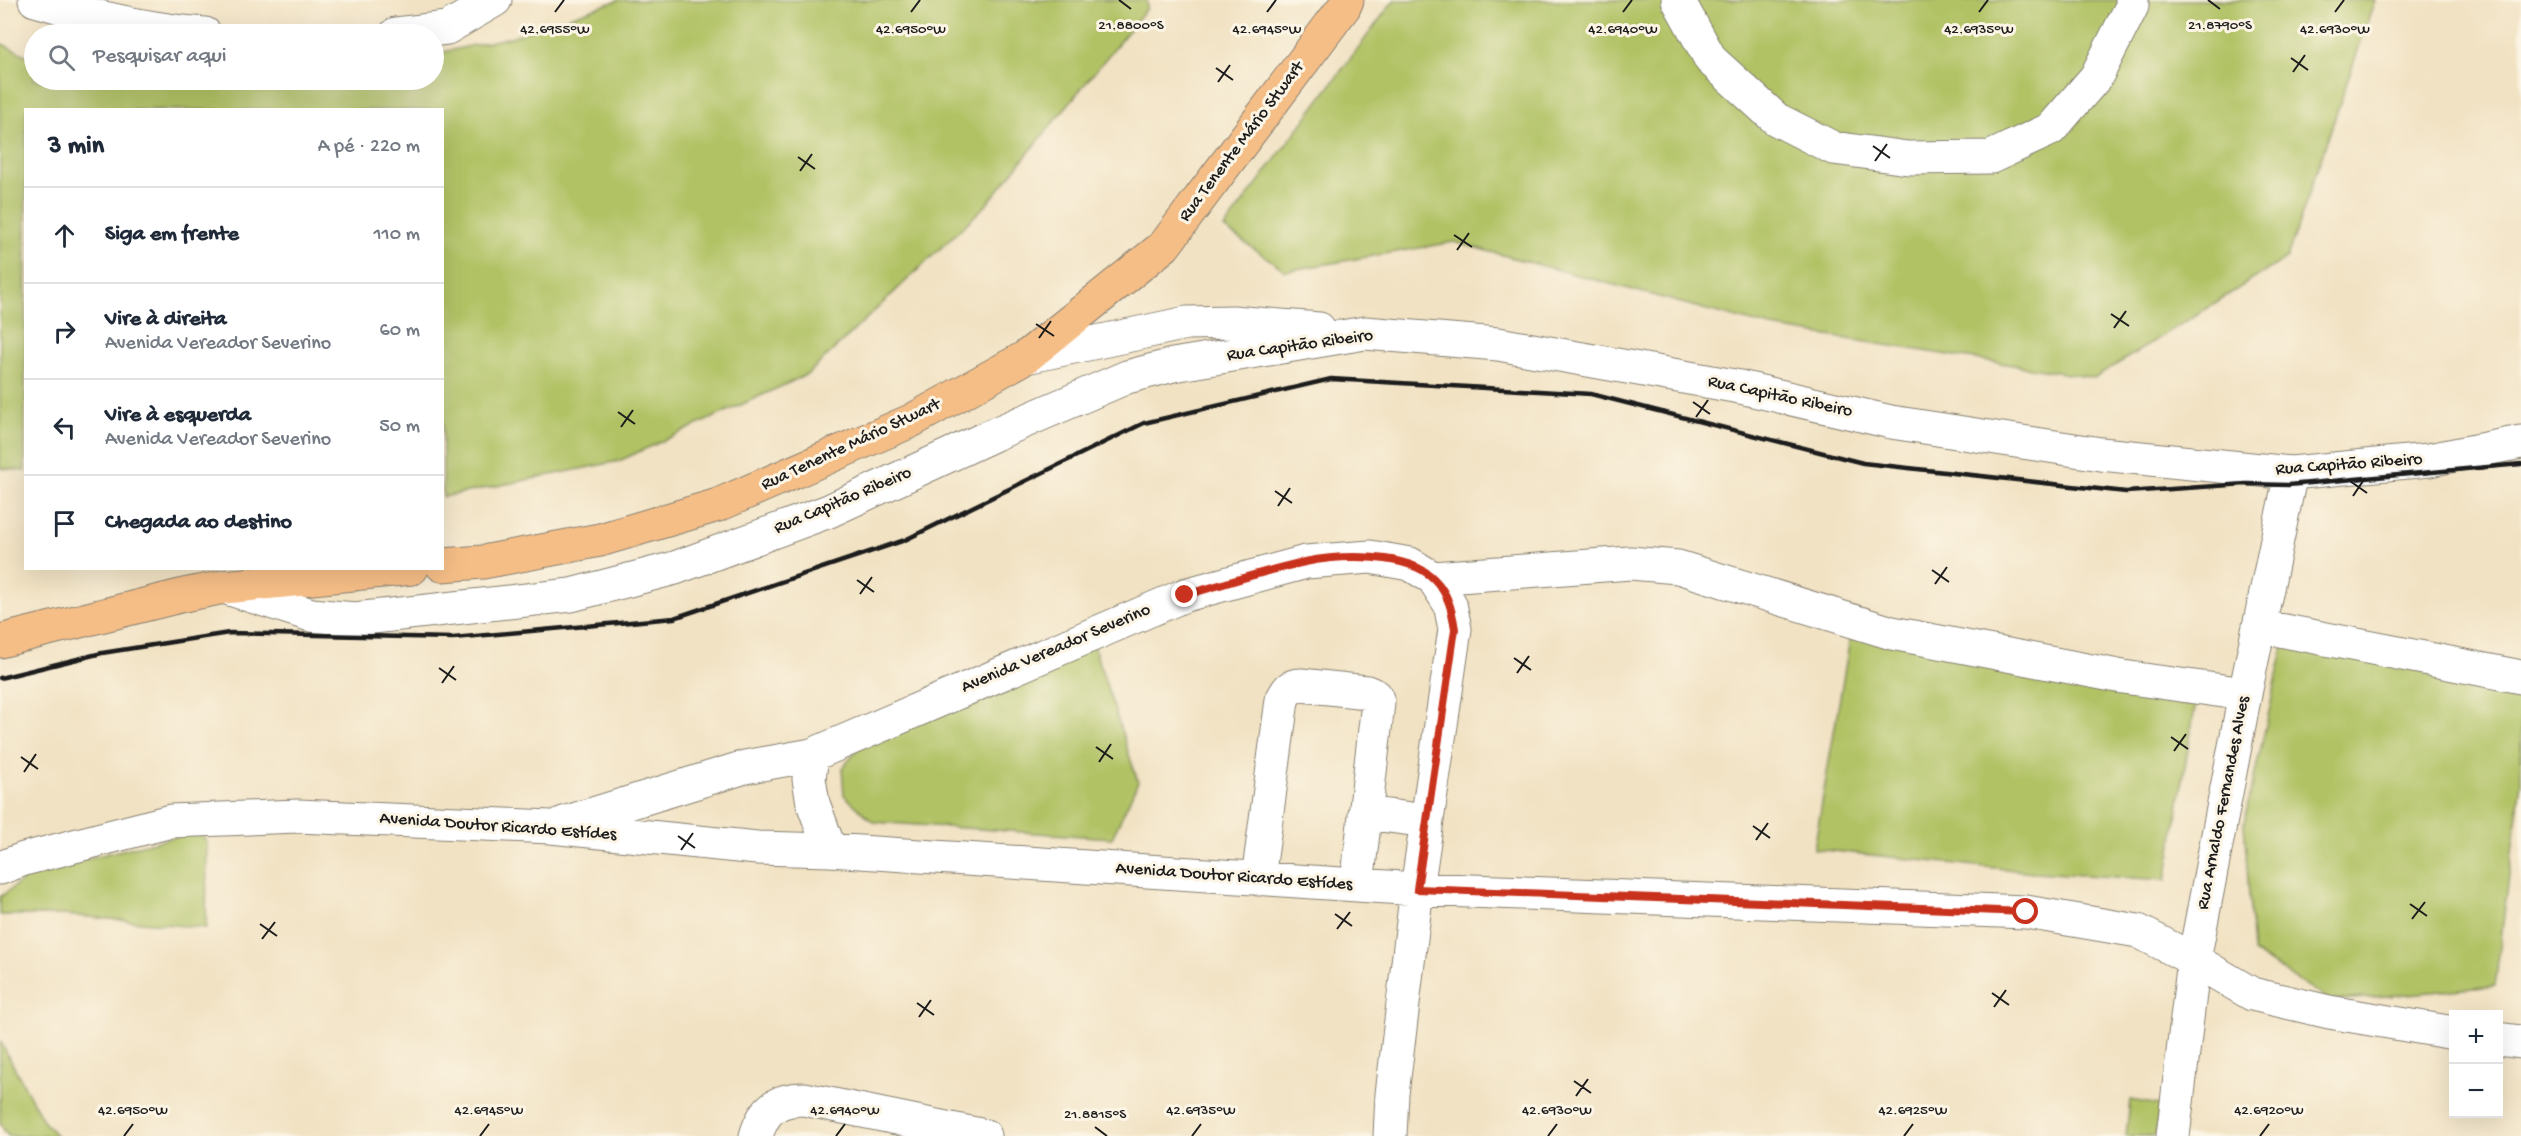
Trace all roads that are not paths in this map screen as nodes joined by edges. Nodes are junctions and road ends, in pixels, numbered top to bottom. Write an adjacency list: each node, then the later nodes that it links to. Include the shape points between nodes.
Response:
1 (35, 0): 6 (street)
2 (495, 0): 7 (street)
3 (1678, 0): 4 (street, via 1711,60 1776,119 1833,148 1908,158 1991,157 2051,129 2096,77)
4 (2132, 0)
5 (1347, 2): 9 (main road, Rua Tenente Mário Stwart, via 1164,246)
6 (135, 24)
7 (444, 28)
8 (1365, 333): 9 (street, via 1233,322 1186,323); 11 (street, Rua Capitão Ribeiro, via 1498,344 1740,387 1891,422 2101,454); 15 (street, Rua Capitão Ribeiro, via 1173,365 1127,377 828,511 675,568 571,595 355,619 311,615)
9 (1026, 357): 12 (main road, Rua Tenente Mário Stwart, via 911,421 718,505 600,540)
10 (2521, 442): 11 (street, Rua Capitão Ribeiro, via 2429,460)
11 (2290, 473): 16 (street, Rua Arnaldo Fernandes Alves)
12 (444, 566)
13 (392, 570): 15 (main road)
14 (1434, 578): 19 (street, via 1630,563 1678,567 1892,633 2122,677); 20 (street, Avenida Vereador Severino, via 1410,564 1370,557 1338,559 1306,562 1185,595); 22 (street, Avenida Vereador Severino, via 1450,604 1455,629)
15 (224, 587): 17 (main road)
16 (2259, 626): 18 (street); 19 (street, Rua Arnaldo Fernandes Alves)
17 (0, 641)
18 (2521, 677)
19 (2245, 694): 29 (street, Rua Arnaldo Fernandes Alves)
20 (812, 754): 23 (street, Avenida Vereador Severino, via 745,766); 24 (street, via 809,779 813,804)
21 (1365, 813): 22 (street); 26 (street, via 1376,696 1293,685 1282,700); 27 (street)
22 (1427, 821): 28 (street, Avenida Vereador Severino)
23 (551, 827): 24 (street, Avenida Doutor Ricardo Estídes, via 757,848); 25 (street, Avenida Doutor Ricardo Estídes, via 298,816 171,821)
24 (830, 850): 26 (street, Avenida Doutor Ricardo Estídes)
25 (0, 868)
26 (1258, 879): 27 (street, Avenida Doutor Ricardo Estídes)
27 (1357, 885): 28 (street, Avenida Doutor Ricardo Estídes)
28 (1417, 889): 29 (street, Avenida Doutor Ricardo Estídes, via 2026,912 2138,931); 35 (street, Avenida Vereador Severino)
29 (2194, 960): 30 (street, Avenida Doutor Ricardo Estídes, via 2252,994 2329,1012); 36 (street, Rua Arnaldo Fernandes Alves)
30 (2449, 1032)
31 (2503, 1040): 32 (street)
32 (2521, 1042)
33 (756, 1136): 34 (street, via 772,1108 785,1099 804,1099)
34 (985, 1136)
35 (1390, 1136)
36 (2173, 1136)

